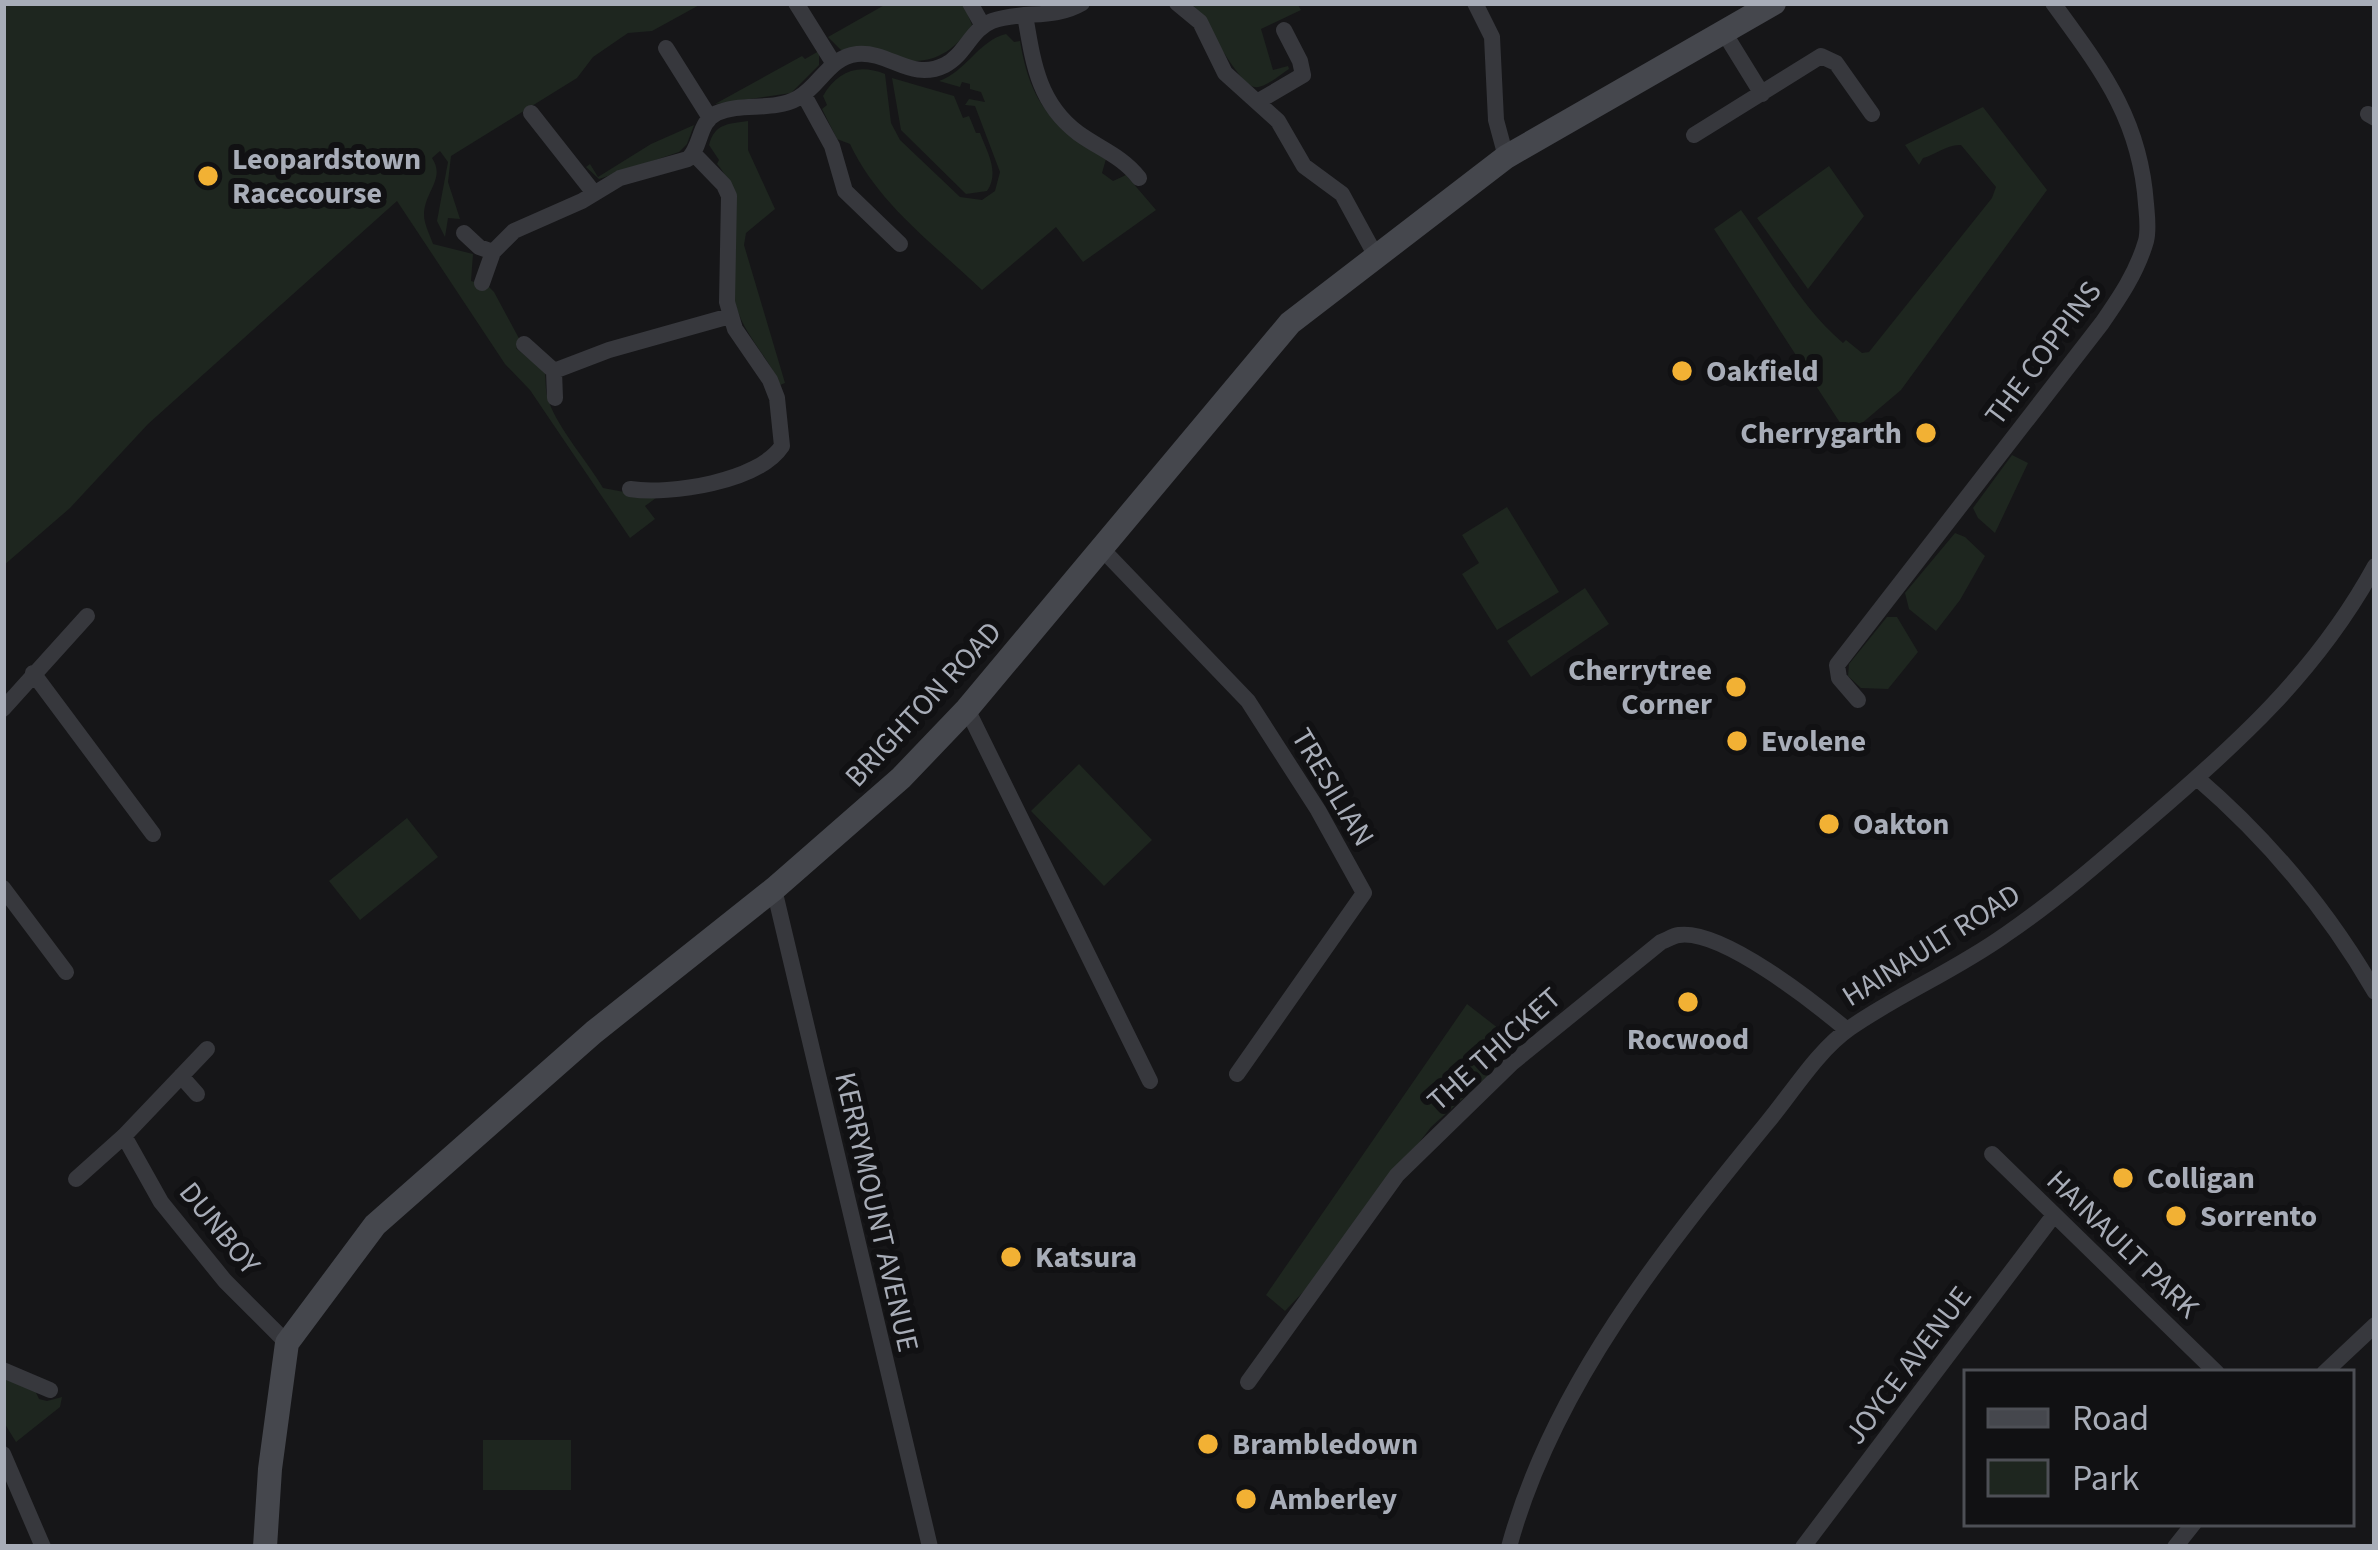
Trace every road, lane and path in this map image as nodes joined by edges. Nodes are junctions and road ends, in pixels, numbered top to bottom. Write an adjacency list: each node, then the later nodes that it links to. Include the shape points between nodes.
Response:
1 (796, 3): 13 (street)
2 (970, 3): 9 (street)
3 (1082, 3): 8 (street, via 1058,15)
4 (1177, 3): 16 (street, via 1200,22 1225,73)
5 (1474, 3): 22 (street, via 1492,37)
6 (1774, 3): 11 (street, BRIGHTON ROAD)
7 (2053, 3): 39 (street, THE COPPINS, via 2128,117 2144,174 2148,236 2102,323 1837,665)
8 (1024, 15): 9 (street); 23 (street, via 1046,99)
9 (983, 26): 13 (street, via 956,58 926,70 856,54)
10 (1284, 30): 16 (street, via 1303,75)
11 (1725, 34): 14 (street); 22 (street, BRIGHTON ROAD)
12 (666, 49): 19 (street)
13 (833, 64): 15 (street)
14 (1762, 94): 18 (street, via 1821,56 1836,63); 20 (street)
15 (804, 95): 19 (street); 26 (street, via 845,191)
16 (1257, 102): 28 (street, via 1304,166 1342,194)
17 (531, 113): 24 (street)
18 (1872, 114)
19 (710, 118): 21 (street)
20 (1694, 135)
21 (694, 154): 24 (street); 30 (street, via 728,196)
22 (1506, 157): 28 (street, BRIGHTON ROAD)
23 (1139, 178)
24 (594, 193): 27 (street, via 514,231)
25 (464, 233): 27 (street)
26 (900, 244)
27 (493, 252): 29 (street)
28 (1377, 258): 35 (street, BRIGHTON ROAD, via 1290,322)
29 (482, 283)
30 (730, 316): 32 (street); 34 (street, via 770,380 782,446 752,469 676,492)
31 (524, 344): 32 (street)
32 (554, 371): 33 (street)
33 (555, 398)
34 (630, 489)
35 (1102, 549): 40 (street, BRIGHTON ROAD); 50 (street, TRESILIAN, via 1248,701 1364,893)
36 (2375, 566): 42 (street, HAINAULT ROAD, via 2303,674)
37 (87, 616): 38 (street)
38 (33, 674): 41 (street); 43 (street)
39 (1858, 700)
40 (967, 709): 45 (street, BRIGHTON ROAD); 52 (street)
41 (3, 710)
42 (2197, 778): 47 (street, via 2310,892); 48 (street, HAINAULT ROAD, via 2007,934)
43 (153, 834)
44 (3, 888): 46 (street)
45 (773, 890): 59 (street, BRIGHTON ROAD, via 594,1032 375,1225); 68 (street, KERRYMOUNT AVENUE)
46 (66, 972)
47 (2375, 992)
48 (1847, 1030): 63 (street, THE THICKET, via 1784,980 1719,945 1679,935 1660,942 1511,1063 1397,1175); 69 (street, HAINAULT ROAD, via 1668,1244 1568,1406)
49 (207, 1049): 51 (street)
50 (1237, 1074)
51 (182, 1076): 53 (street); 54 (street)
52 (1150, 1081)
53 (197, 1094)
54 (124, 1136): 56 (street); 59 (street, DUNBOY, via 161,1202)
55 (1992, 1154): 57 (street, HAINAULT PARK)
56 (76, 1179)
57 (2054, 1215): 61 (street, HAINAULT PARK); 70 (street, JOYCE AVENUE)
58 (2373, 1331): 62 (street)
59 (287, 1343): 67 (street, BRIGHTON ROAD)
60 (3, 1370): 64 (street)
61 (2214, 1370)
62 (2328, 1370)
63 (1248, 1382)
64 (50, 1390)
65 (3, 1454): 66 (street)
66 (43, 1547)
67 (266, 1547)
68 (931, 1547)
69 (1509, 1547)
70 (1803, 1547)

